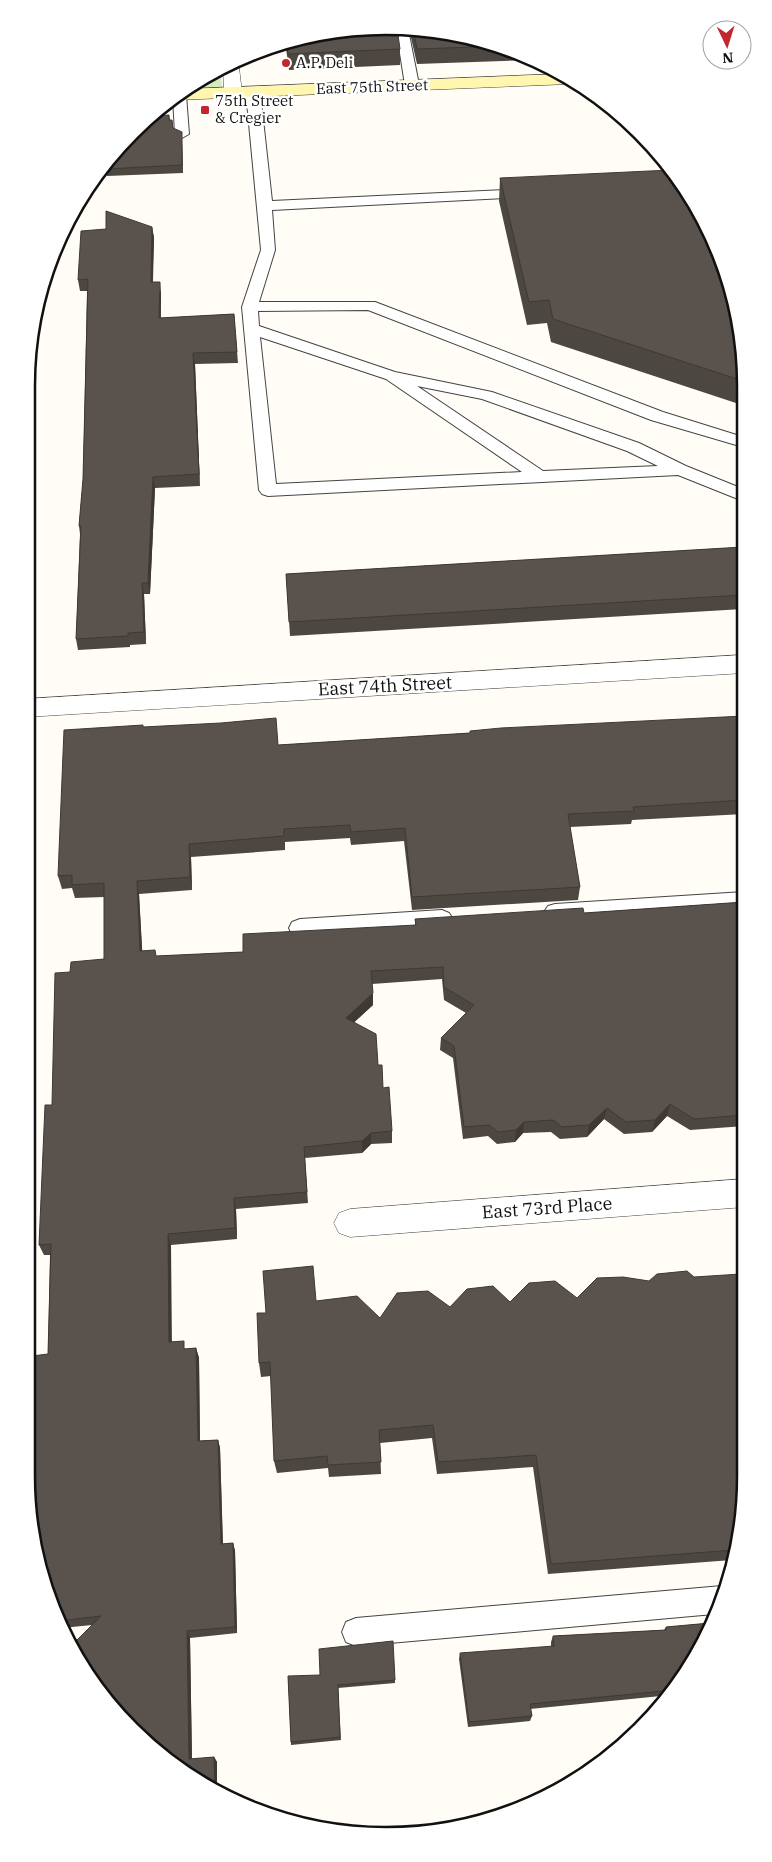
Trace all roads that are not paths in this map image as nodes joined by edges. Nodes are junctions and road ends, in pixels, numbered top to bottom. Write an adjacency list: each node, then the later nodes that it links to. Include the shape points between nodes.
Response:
1 (403, 36): 4 (lane)
2 (232, 71): 6 (street)
3 (557, 79): 4 (main road, East 75th Street)
4 (412, 85): 5 (main road, East 75th Street)
5 (253, 92): 6 (main road, East 75th Street); 11 (lane)
6 (233, 93): 7 (main road, East 75th Street)
7 (190, 95)
8 (178, 104): 9 (lane)
9 (182, 134)
10 (544, 193): 11 (lane)
11 (265, 206): 12 (lane, via 268,250)
12 (250, 307): 13 (lane); 15 (lane, via 370,305 657,416)
13 (251, 329): 14 (lane); 17 (lane, via 268,490)
14 (392, 376): 16 (lane, via 486,395 633,447); 17 (lane)
15 (737, 440)
16 (680, 470): 17 (lane); 18 (lane)
17 (540, 477)
18 (737, 494)
19 (737, 664): 20 (street, East 74th Street)
20 (35, 707)
21 (737, 900): 22 (lane)
22 (537, 913)
23 (458, 918): 24 (lane)
24 (300, 928)
25 (737, 1194): 26 (street, East 73rd Place)
26 (350, 1223)
27 (714, 1601): 28 (lane)
28 (356, 1632)

